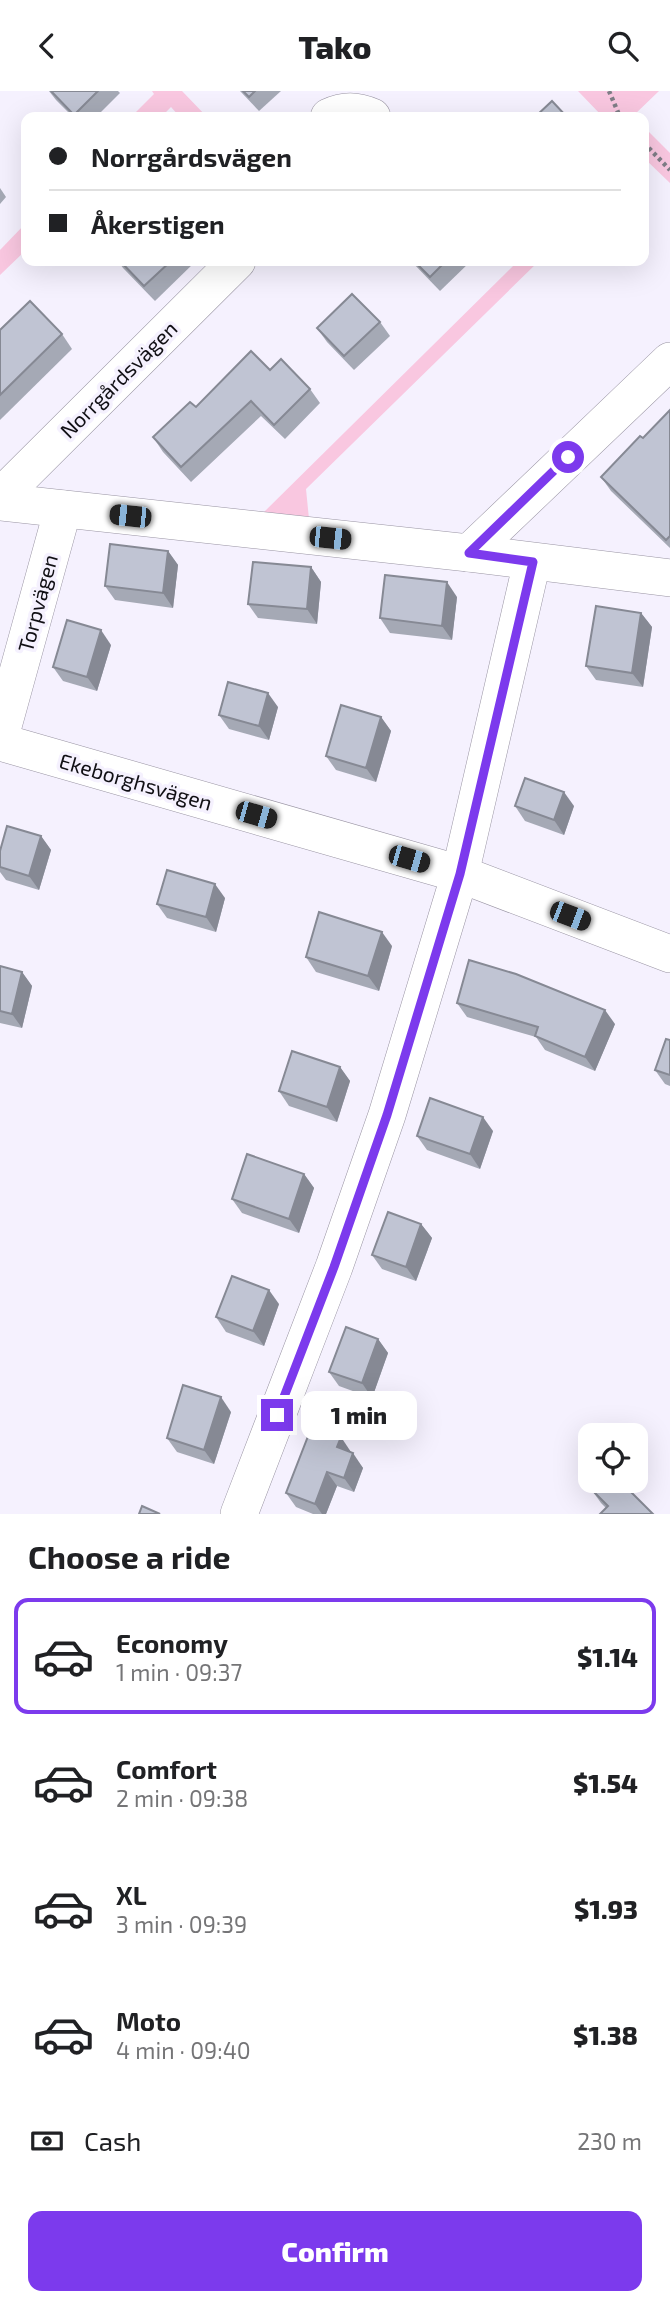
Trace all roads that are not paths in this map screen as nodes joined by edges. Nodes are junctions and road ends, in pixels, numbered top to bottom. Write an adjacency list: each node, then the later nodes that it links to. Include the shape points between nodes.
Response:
1 (342, 112): 2 (street)
2 (360, 112)
3 (232, 266): 5 (street, Norrgårdsvägen)
4 (670, 361): 7 (street)
5 (0, 500): 6 (street, Norrgårdsvägen)
6 (62, 509): 7 (street, Norrgårdsvägen); 10 (street, Torpvägen)
7 (469, 553): 8 (street, Norrgårdsvägen)
8 (533, 562): 9 (street, Norrgårdsvägen); 11 (street)
9 (670, 578)
10 (0, 740): 11 (street, Ekeborghsvägen)
11 (460, 874): 12 (street, Ekeborghsvägen); 13 (street, via 378,1140)
12 (670, 954)
13 (239, 1514)

